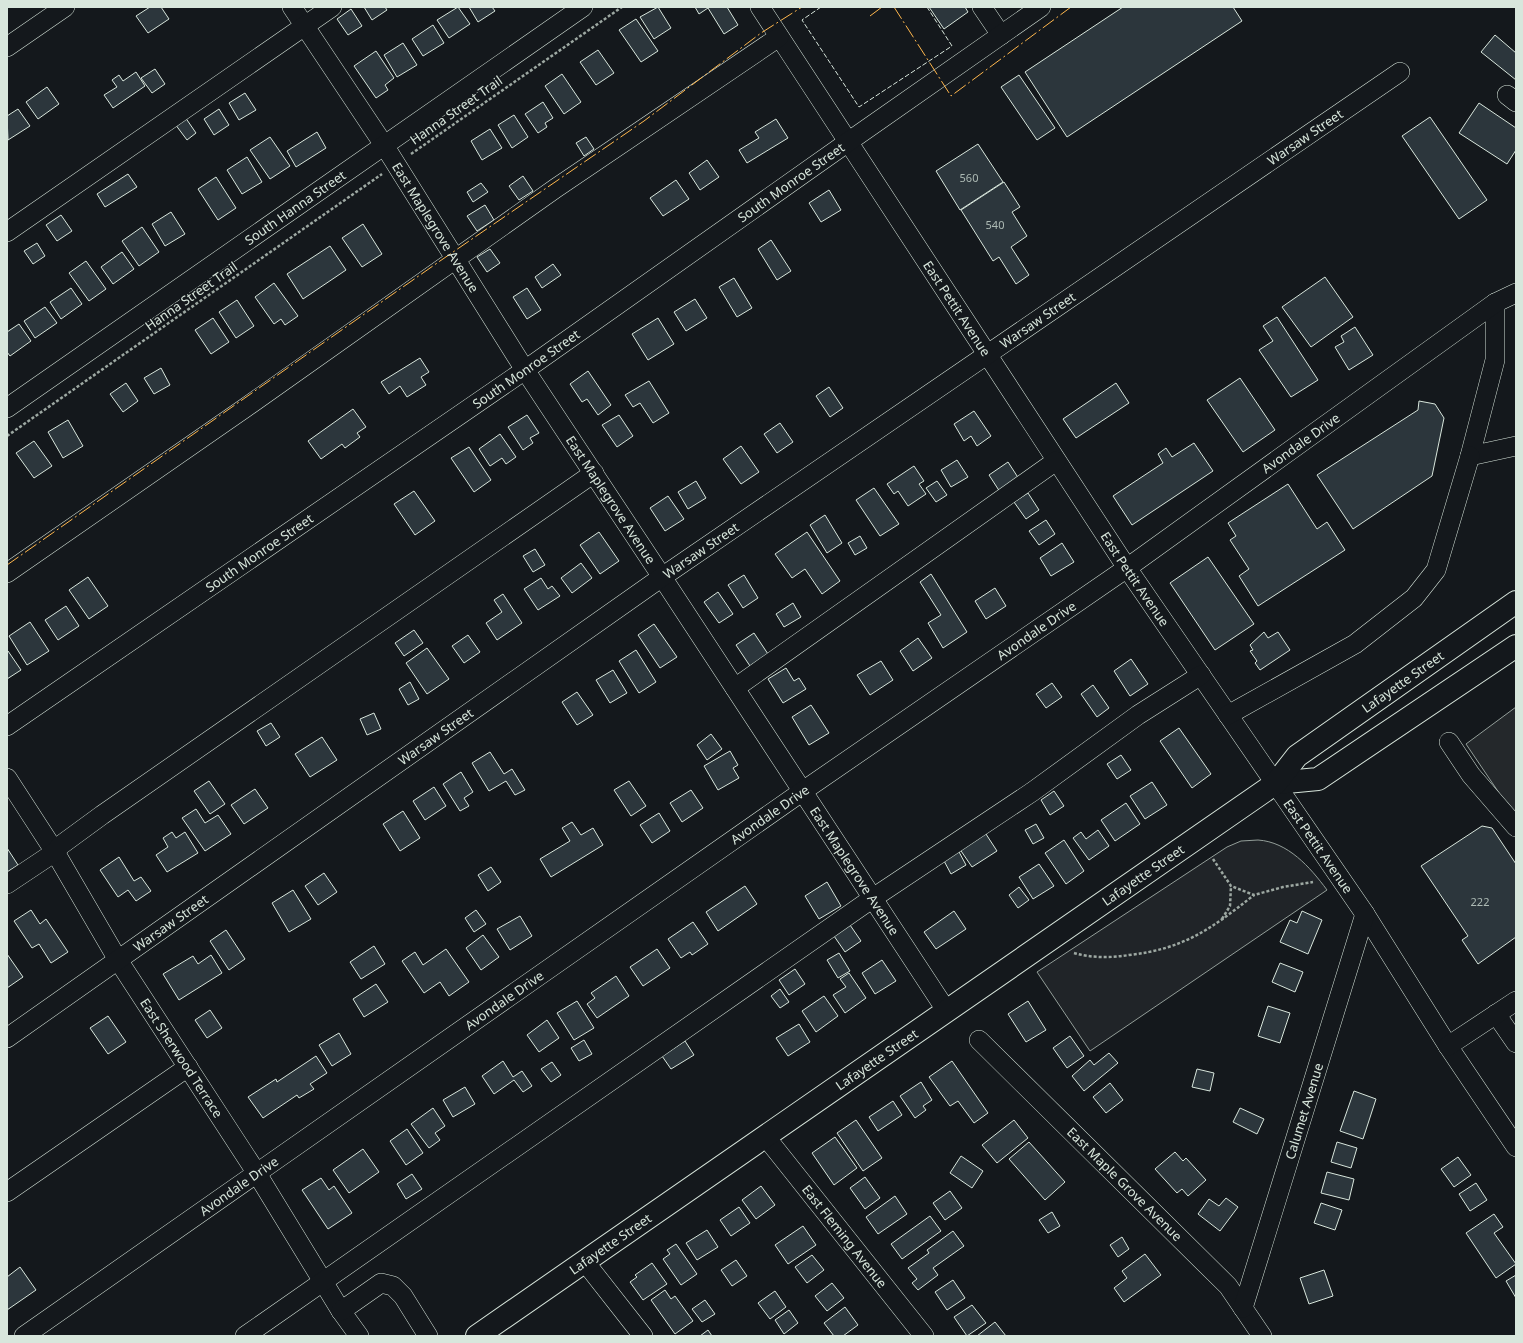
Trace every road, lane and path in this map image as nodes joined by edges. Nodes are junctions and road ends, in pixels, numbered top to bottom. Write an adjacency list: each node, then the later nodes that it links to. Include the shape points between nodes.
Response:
1 (65, 7): 13 (street)
2 (292, 7): 10 (street, East Maplegrove Avenue)
3 (332, 7): 10 (street)
4 (583, 7): 16 (street, South Hanna Street)
5 (622, 7): 17 (path, Hanna Street Trail)
6 (760, 7): 12 (street, East Pettit Avenue)
7 (982, 7): 11 (street)
8 (1041, 7): 9 (street, South Monroe Street)
9 (1022, 12): 11 (street, South Monroe Street)
10 (305, 26): 16 (street, East Maplegrove Avenue); 18 (street)
11 (1001, 35): 15 (street, South Monroe Street)
12 (780, 37): 15 (street, East Pettit Avenue); 19 (street, via 630,137)
13 (7, 47)
14 (1400, 72): 22 (street, Warsaw Street)
15 (848, 142): 22 (street, East Pettit Avenue); 23 (street, South Monroe Street)
16 (384, 145): 17 (street, East Maplegrove Avenue); 24 (street, South Hanna Street)
17 (396, 165): 19 (street, East Maplegrove Avenue); 25 (path, Hanna Street Trail)
18 (7, 232)
19 (455, 260): 23 (street, East Maplegrove Avenue); 31 (street)
20 (1516, 293): 21 (street, Avondale Drive)
21 (1495, 303): 27 (street, via 1495,360); 30 (street, Avondale Drive)
22 (986, 355): 28 (street, East Pettit Avenue); 32 (street, Warsaw Street)
23 (525, 370): 29 (street, East Maplegrove Avenue); 38 (street, South Monroe Street)
24 (7, 408)
25 (7, 436)
26 (1516, 446): 27 (street)
27 (1470, 456): 37 (street, via 1436,570 1414,598 1354,644)
28 (1056, 461): 30 (street, East Pettit Avenue); 36 (street)
29 (594, 473): 32 (street, East Maplegrove Avenue); 44 (street, via 102,815)
30 (1127, 568): 35 (street, East Pettit Avenue); 42 (street, Avondale Drive)
31 (7, 573)
32 (662, 577): 36 (street, East Maplegrove Avenue); 54 (street, Warsaw Street)
33 (1516, 602): 41 (highway, Lafayette Street, via 1297,756)
34 (1516, 646): 41 (highway, Lafayette Street, via 1318,779)
35 (1201, 675): 37 (street, East Pettit Avenue); 50 (street)
36 (735, 688): 42 (street, East Maplegrove Avenue)
37 (1228, 715): 41 (street, East Pettit Avenue)
38 (7, 726)
39 (1449, 742): 43 (street, via 1471,775)
40 (7, 778): 44 (street, East Sherwood Terrace)
41 (1276, 783): 51 (street, East Pettit Avenue); 56 (highway, Lafayette Street)
42 (803, 791): 50 (street, East Maplegrove Avenue); 65 (street, Avondale Drive)
43 (1516, 827)
44 (55, 852): 47 (street); 54 (street, East Sherwood Terrace)
45 (1213, 859): 48 (path)
46 (1314, 882): 49 (path, via 1283,886)
47 (7, 884)
48 (1231, 886): 49 (path); 52 (path, via 1230,906)
49 (1254, 895): 52 (path)
50 (873, 898): 56 (street, East Maplegrove Avenue); 68 (street)
51 (1365, 914): 61 (street, East Pettit Avenue); 69 (street, Calumet Avenue)
52 (1221, 922): 53 (path, via 1178,945 1154,952 1114,957 1083,956)
53 (1074, 952)
54 (118, 960): 58 (street, Warsaw Street); 62 (street, East Sherwood Terrace)
55 (1516, 1001): 57 (street)
56 (946, 1010): 63 (highway, Lafayette Street)
57 (1496, 1014): 60 (street); 61 (street)
58 (7, 1038)
59 (979, 1040): 69 (street, East Maple Grove Avenue, via 1228,1286)
60 (1516, 1043)
61 (1448, 1046): 64 (street, East Pettit Avenue)
62 (188, 1067): 65 (street, East Sherwood Terrace); 66 (street)
63 (765, 1136): 67 (highway, Lafayette Street); 77 (street, East Fleming Avenue)
64 (1516, 1147)
65 (256, 1172): 68 (street, East Sherwood Terrace); 71 (street, Avondale Drive)
66 (7, 1192)
67 (585, 1262): 75 (highway, Lafayette Street); 76 (street)
68 (323, 1281): 70 (street, East Sherwood Terrace); 72 (street)
69 (1243, 1308): 78 (street, East Maple Grove Avenue)
70 (341, 1311): 73 (street, East Sherwood Terrace); 74 (street, via 381,1284 393,1286 403,1296)
71 (24, 1336)
72 (245, 1336)
73 (358, 1336)
74 (428, 1336)
75 (477, 1336)
76 (643, 1336)
77 (924, 1336)
78 (1262, 1336)

